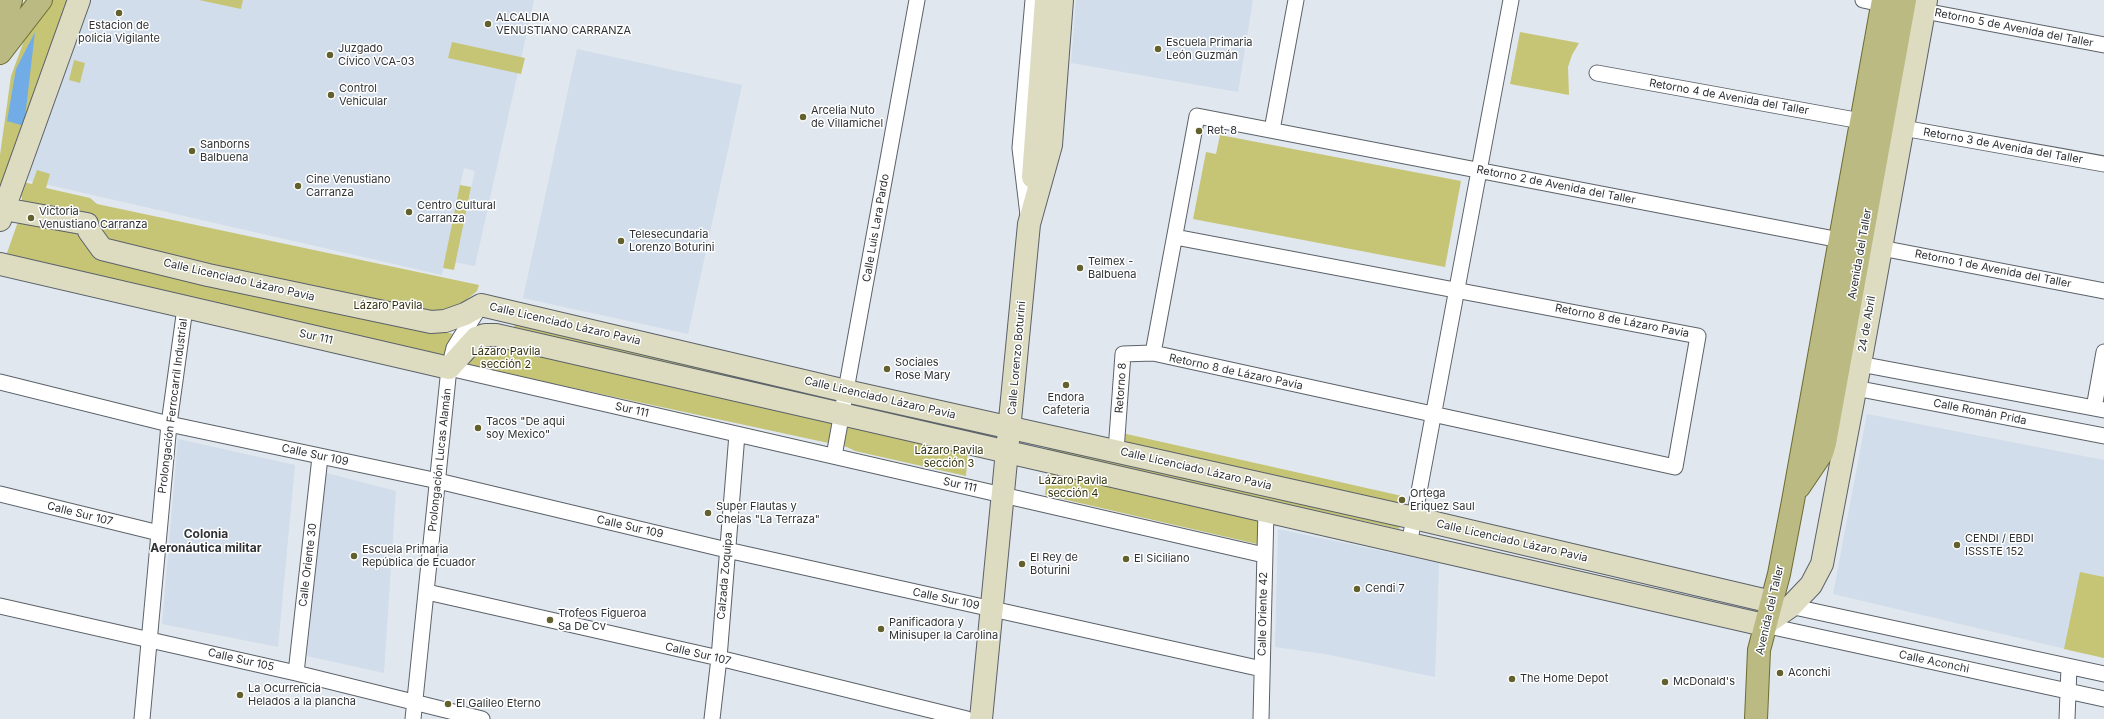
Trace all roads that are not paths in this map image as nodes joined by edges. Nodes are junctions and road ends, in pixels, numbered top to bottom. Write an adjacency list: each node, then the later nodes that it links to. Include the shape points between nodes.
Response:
1 (11, 0): 12 (main road)
2 (41, 0): 14 (main road)
3 (79, 0): 21 (street)
4 (918, 0): 37 (street, Calle Luis Lara Pardo)
5 (1062, 0): 22 (street, Calle Lorenzo Boturini, via 1051,145)
6 (1296, 0): 18 (street)
7 (1511, 0): 20 (street)
8 (1905, 0): 52 (main road, Avenida del Taller, via 1825,443 1822,453 1800,485)
9 (1876, 1): 16 (main road, Avenida del Taller)
10 (1041, 5): 22 (street)
11 (1925, 6): 13 (street, Retorno 5 de Avenida del Taller); 17 (street, 24 de Abril)
12 (0, 37)
13 (2104, 45)
14 (0, 53)
15 (1597, 72): 16 (street, Retorno 4 de Avenida del Taller)
16 (1861, 121): 24 (main road, Avenida del Taller)
17 (1903, 128): 19 (street, Retorno 3 de Avenida del Taller); 25 (street, 24 de Abril)
18 (1272, 130): 20 (street, Retorno 2 de Avenida del Taller); 23 (street, Retorno 2 de Avenida del Taller, via 1197,116)
19 (2104, 164)
20 (1479, 170): 24 (street, Retorno 2 de Avenida del Taller); 27 (street)
21 (2, 215): 29 (street, Calle Licenciado Lázaro Pavia, via 87,224 102,249 208,275 431,322 445,321 465,314)
22 (1029, 224): 42 (street, Calle Lorenzo Boturini)
23 (1175, 237): 27 (street, Retorno 8 de Lázaro Pavia); 32 (street)
24 (1840, 240): 52 (main road, Avenida del Taller)
25 (1881, 248): 28 (street, Retorno 1 de Avenida del Taller); 33 (street, 24 de Abril)
26 (0, 264): 30 (street, Sur 111)
27 (1456, 290): 40 (street); 40 (street, Retorno 8 de Lázaro Pavia, via 1698,336 1675,467)
28 (2104, 290)
29 (481, 304): 34 (street, Prolongación Lucas Alamán, via 454,348); 37 (street, Calle Licenciado Lázaro Pavia)
30 (185, 308): 34 (street, Sur 111); 41 (street, Prolongación Ferrocarril Industrial)
31 (2104, 352): 38 (street)
32 (1153, 353): 40 (street, Retorno 8 de Lázaro Pavia); 45 (street, Retorno 8, via 1123,354)
33 (1860, 364): 36 (street, 24 de Abril); 38 (street)
34 (449, 368): 39 (street, via 476,338 496,335); 43 (street, Sur 111); 49 (street, Prolongación Lucas Alamán)
35 (0, 382): 41 (street, Calle Sur 109)
36 (1856, 388): 44 (street, Calle Román Prida); 60 (street, 24 de Abril, via 1822,564 1811,585)
37 (846, 391): 39 (street, Calle Luis Lara Pardo); 42 (street, Calle Licenciado Lázaro Pavia)
38 (2099, 409)
39 (842, 414): 46 (street); 47 (street, Calle Luis Lara Pardo)
40 (1434, 415): 54 (street)
41 (169, 424): 48 (street, Calle Sur 109); 55 (street, Prolongación Ferrocarril Industrial)
42 (1010, 428): 45 (street, Calle Licenciado Lázaro Pavia); 46 (street, Calle Lorenzo Boturini)
43 (737, 434): 47 (street, Sur 111); 57 (street, Calzada Zoquipa)
44 (2104, 436)
45 (1116, 451): 54 (street, Calle Licenciado Lázaro Pavia)
46 (1007, 452): 51 (street, Calle Lorenzo Boturini); 53 (street)
47 (834, 456): 51 (street, Sur 111)
48 (320, 457): 49 (street, Calle Sur 109); 68 (street, Calle Oriente 30)
49 (438, 481): 57 (street, Calle Sur 109); 59 (street, Prolongación Lucas Alamán)
50 (0, 494): 55 (street, Calle Sur 107)
51 (1002, 495): 58 (street, Sur 111); 62 (street, Calle Lorenzo Boturini)
52 (1793, 501): 60 (main road, Avenida del Taller)
53 (1266, 510): 56 (street); 58 (street, Calle Oriente 42)
54 (1414, 518): 56 (street); 60 (street, Calle Licenciado Lázaro Pavia)
55 (159, 533): 64 (street, Prolongación Ferrocarril Industrial)
56 (1409, 544): 63 (street)
57 (727, 550): 62 (street, Calle Sur 109); 65 (street, Calzada Zoquipa)
58 (1264, 555): 67 (street, Calle Oriente 42)
59 (427, 592): 65 (street, Calle Sur 107); 72 (street, Prolongación Lucas Alamán)
60 (1782, 604): 63 (main road, Avenida del Taller); 66 (street)
61 (0, 606): 64 (street, Calle Sur 105)
62 (991, 608): 67 (street, Calle Sur 109); 78 (street, Calle Lorenzo Boturini)
63 (1764, 625): 70 (street, Calle Aconchi); 80 (main road, Avenida del Taller, via 1759,650)
64 (150, 640): 68 (street, Calle Sur 105); 73 (street, Prolongación Ferrocarril Industrial)
65 (719, 658): 76 (street, Calzada Zoquipa); 77 (street, Calle Sur 107)
66 (2069, 667): 69 (street); 70 (street)
67 (1262, 670): 79 (street, Calle Oriente 42)
68 (296, 673): 72 (street, Calle Sur 105)
69 (2104, 674)
70 (2068, 692): 71 (street, Calle Aconchi); 81 (street)
71 (2104, 699)
72 (415, 704): 74 (street, Prolongación Lucas Alamán); 75 (street, Calle Sur 105)
73 (142, 719)
74 (414, 719)
75 (482, 719)
76 (712, 719)
77 (967, 719)
78 (981, 719)
79 (1261, 719)
80 (1756, 719)
81 (2067, 719)

